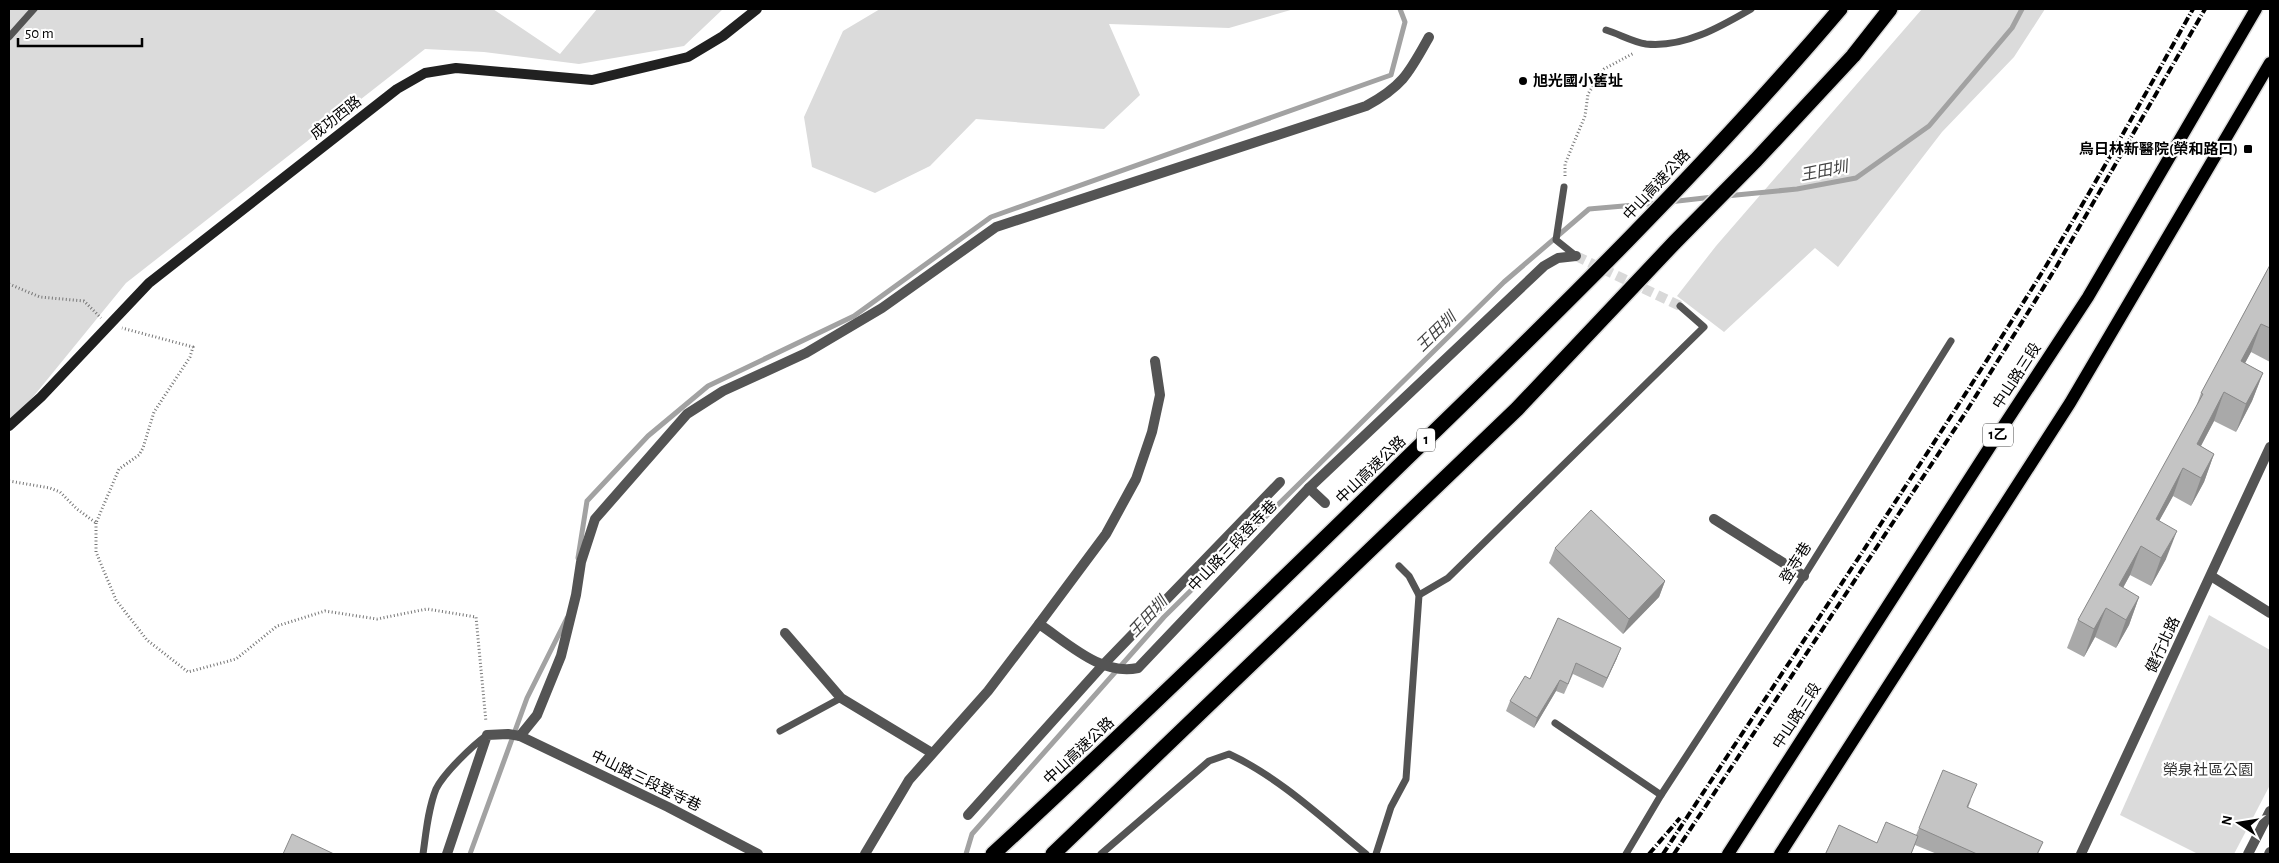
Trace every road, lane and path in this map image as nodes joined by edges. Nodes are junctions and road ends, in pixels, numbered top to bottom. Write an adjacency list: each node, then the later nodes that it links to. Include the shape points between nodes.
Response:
1 (34, 9): 8 (lane)
2 (757, 9): 16 (street, 成功西路, via 722,36 688,56 592,80 456,68 425,73 397,89 149,283)
3 (1751, 9): 7 (lane, via 1714,30 1670,43 1645,44)
4 (1840, 9): 48 (highway, 中山高速公路 / 1, via 1780,79 1617,252 1145,713)
5 (1890, 9): 49 (highway, via 1853,56 1517,409)
6 (2256, 9): 54 (main road, 中山路三段 / 1乙, via 2088,297)
7 (1606, 30)
8 (9, 37)
9 (1429, 37): 39 (street, via 1402,82 1366,106 996,227 882,308 806,353 723,391 687,414 594,519 580,562 576,595 561,656 537,715)
10 (1636, 52): 12 (path, via 1604,69 1588,94 1585,116 1565,164)
11 (2270, 63): 55 (main road, via 2070,403)
12 (1564, 187): 13 (lane, via 1556,240)
13 (1576, 256): 23 (street, 中山路三段登寺巷, via 1558,258 1544,266)
14 (9, 284): 16 (path, via 40,297 84,301)
15 (1680, 306): 30 (lane, via 1704,327 1448,578)
16 (111, 325): 19 (street, 成功西路); 26 (path, via 192,347 190,357 154,412 139,455 119,469)
17 (1951, 342): 28 (lane, 登寺巷)
18 (1155, 361): 32 (street, via 1160,395 1136,479 1106,534)
19 (9, 426)
20 (2270, 447): 29 (street, 健行北路)
21 (9, 481): 26 (path, via 60,492)
22 (1280, 482): 34 (street)
23 (1309, 488): 24 (street); 34 (street, 中山路三段登寺巷, via 1138,668 1125,671)
24 (1325, 503)
25 (1714, 518): 28 (street)
26 (96, 523): 38 (path, via 96,552 116,600 147,640 188,672 236,659 277,626 325,611 377,619 427,609 476,617)
27 (1399, 566): 30 (lane, via 1409,576)
28 (1804, 576): 41 (lane, 登寺巷)
29 (2211, 576): 31 (street); 56 (street, 健行北路)
30 (1419, 595): 52 (lane, via 1406,779 1391,807)
31 (2270, 613)
32 (1039, 624): 34 (street, 中山路三段登寺巷); 40 (street, via 988,692)
33 (785, 633): 35 (street)
34 (1102, 666): 43 (street)
35 (841, 698): 37 (lane); 40 (street)
36 (1555, 723): 41 (lane)
37 (780, 731)
38 (487, 735): 39 (street, 中山路三段登寺巷); 44 (lane, via 470,748 437,788); 45 (street)
39 (520, 736): 46 (street, 中山路三段登寺巷)
40 (932, 753): 47 (street, via 909,780)
41 (1661, 795): 53 (lane, 登寺巷)
42 (2270, 811): 57 (street)
43 (968, 815)
44 (423, 854)
45 (447, 854)
46 (758, 854)
47 (864, 854)
48 (993, 854)
49 (1053, 854)
50 (1101, 854): 51 (lane, via 1209,761 1228,754 1251,764)
51 (1366, 854)
52 (1376, 854)
53 (1626, 854)
54 (1728, 854)
55 (1780, 854)
56 (2081, 854)
57 (2248, 854)

